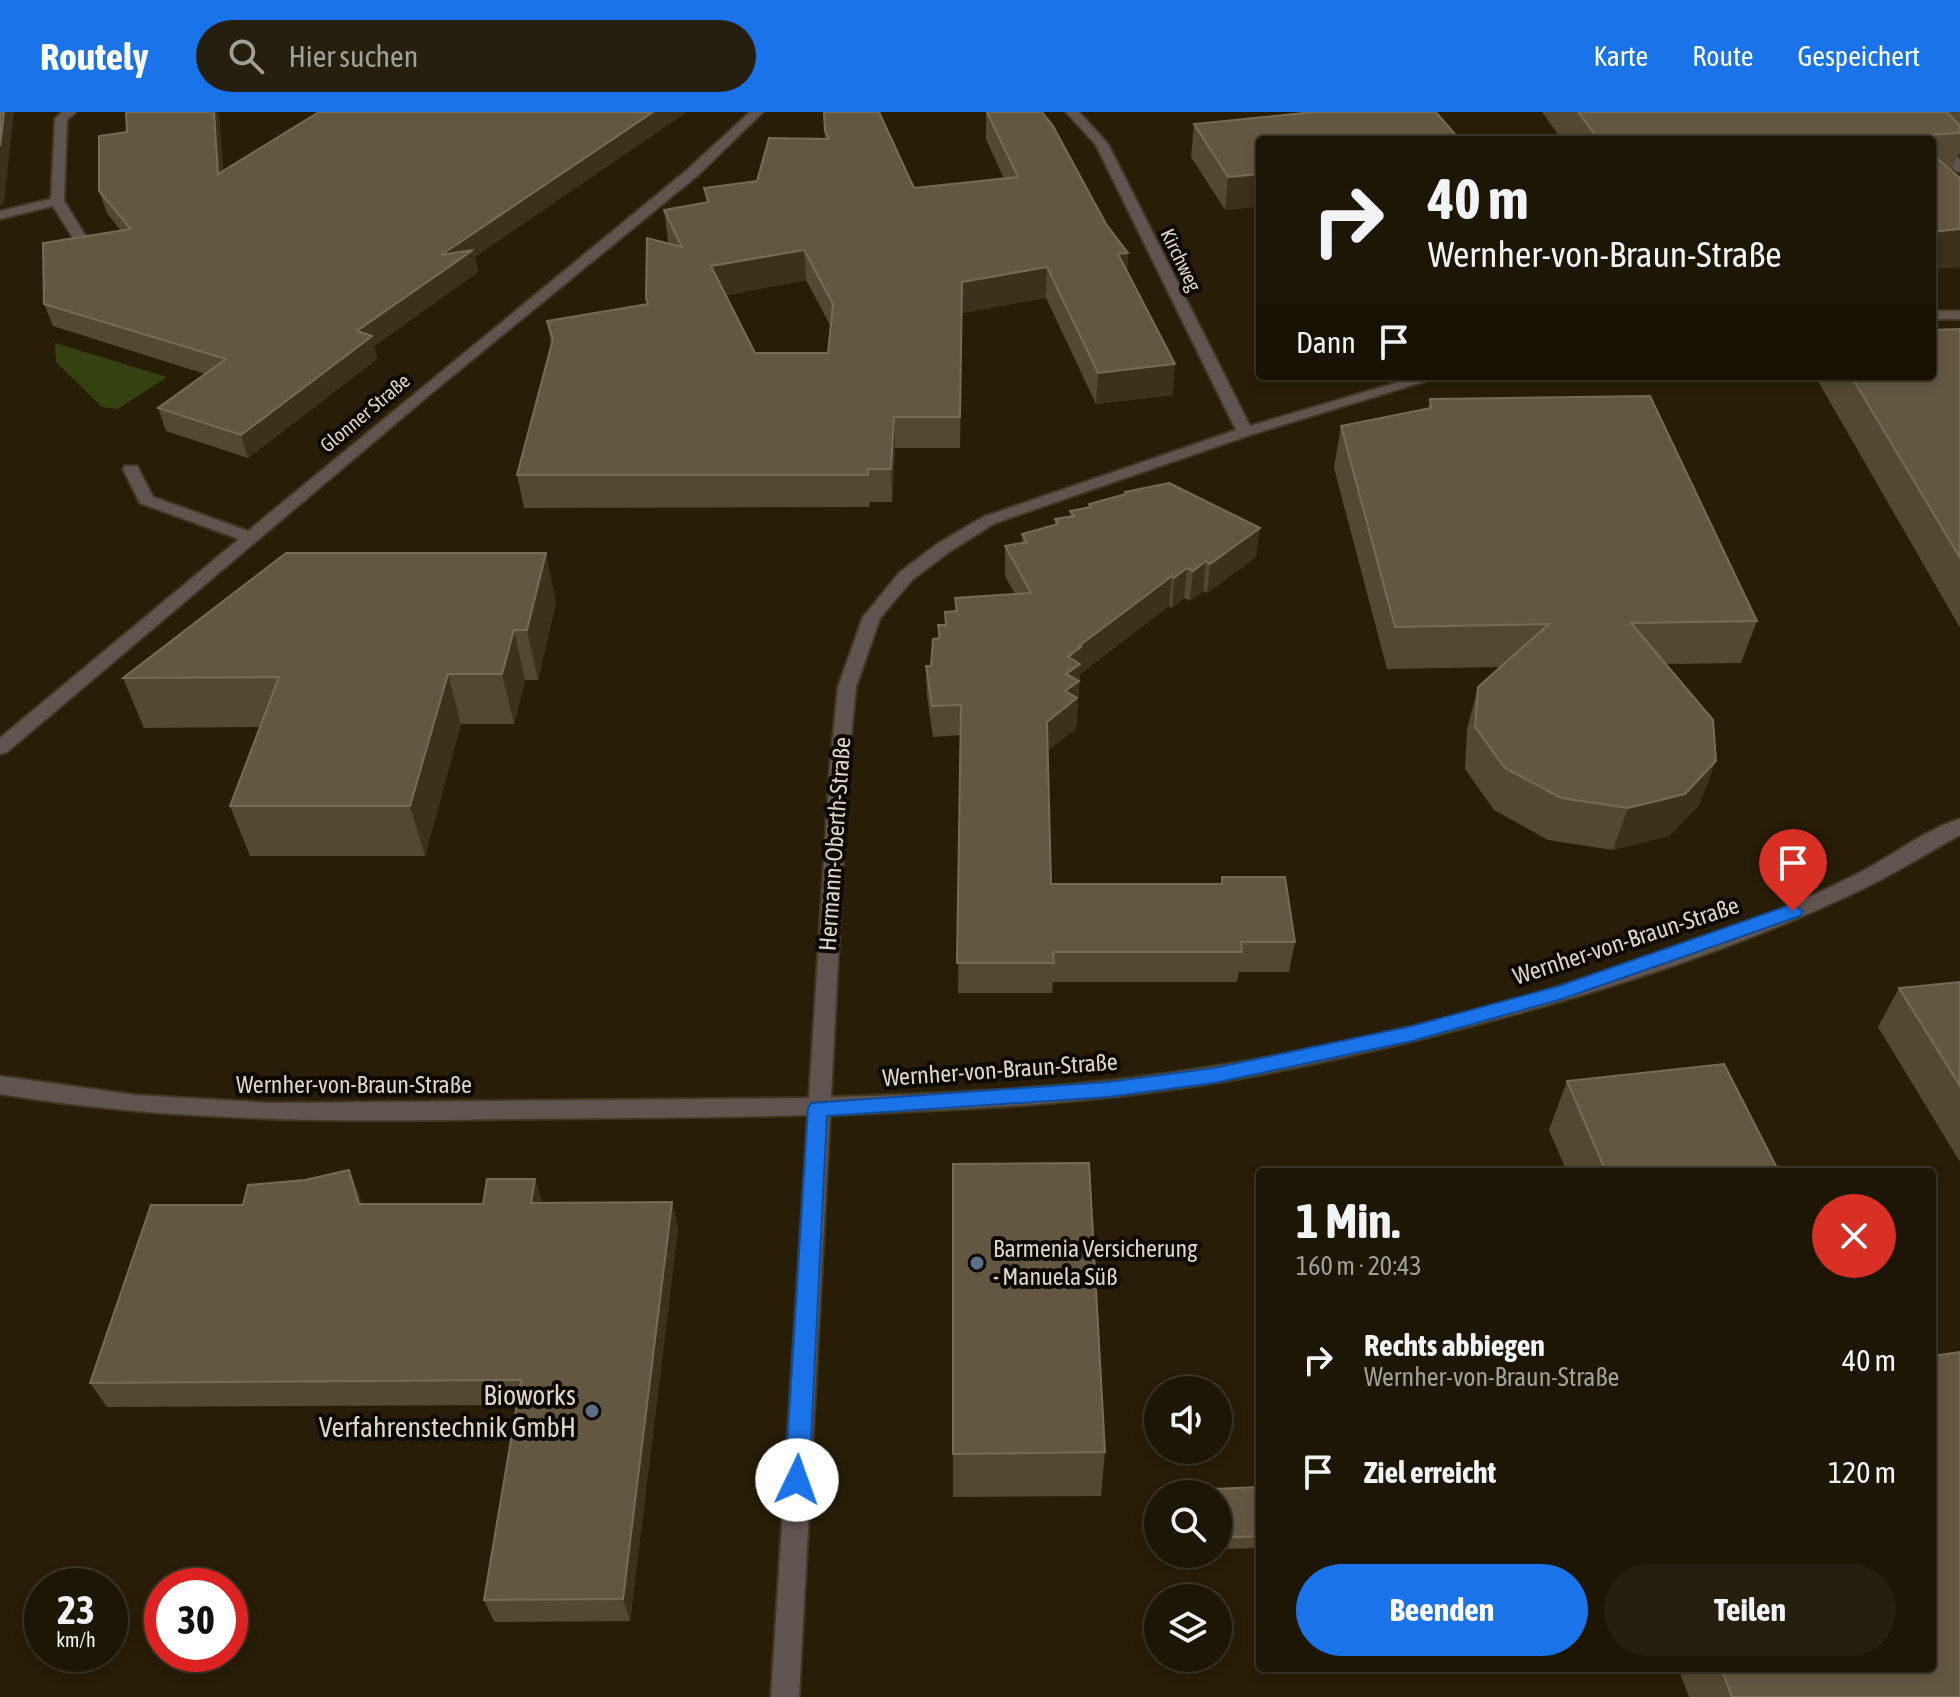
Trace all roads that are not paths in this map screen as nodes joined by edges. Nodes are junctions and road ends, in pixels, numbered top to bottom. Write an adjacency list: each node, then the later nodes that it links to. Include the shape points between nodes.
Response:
1 (70, 112): 8 (street, via 61,119)
2 (757, 112): 16 (street, Glonner Straße, via 692,173)
3 (1072, 112): 14 (street, Kirchweg, via 1102,144)
4 (1908, 112): 5 (street)
5 (1930, 136)
6 (1936, 142): 7 (street)
7 (1960, 168)
8 (57, 201): 9 (street); 10 (street)
9 (0, 215)
10 (80, 238)
11 (1936, 315): 12 (street)
12 (1960, 315)
13 (1421, 380): 14 (street, Hermann-Oberth-Straße)
14 (1245, 432): 20 (street, Hermann-Oberth-Straße, via 989,520 906,576 872,617 845,702)
15 (131, 469): 16 (street, via 146,500)
16 (251, 538): 17 (street, Glonner Straße)
17 (0, 748)
18 (1960, 826): 20 (street, Wernher-von-Braun-Straße, via 1849,887 1712,942 1412,1034 1214,1075 1108,1089)
19 (0, 1085): 20 (street, Wernher-von-Braun-Straße, via 142,1105 284,1112)
20 (818, 1108): 21 (street, Hermann-Oberth-Straße)
21 (785, 1697)

